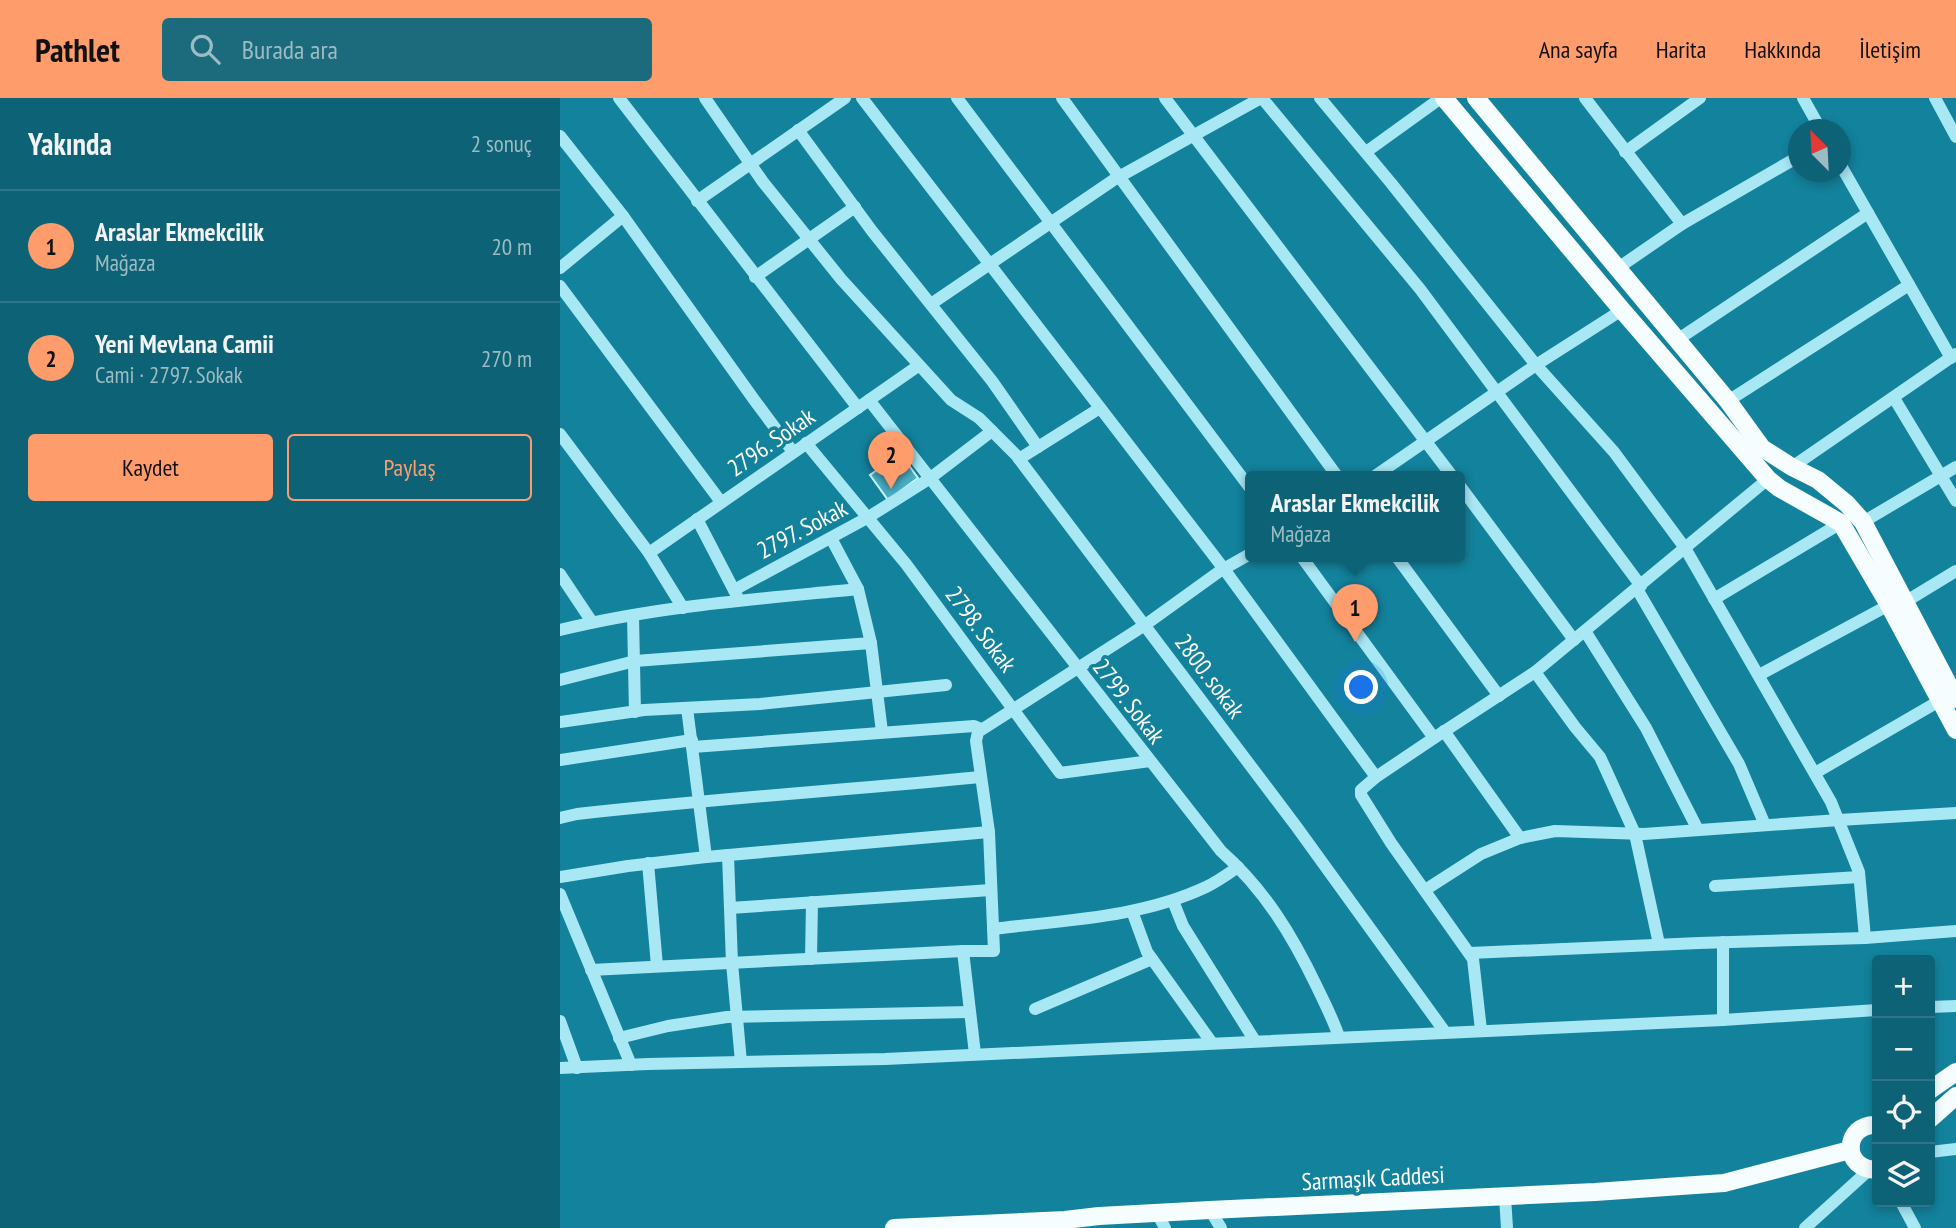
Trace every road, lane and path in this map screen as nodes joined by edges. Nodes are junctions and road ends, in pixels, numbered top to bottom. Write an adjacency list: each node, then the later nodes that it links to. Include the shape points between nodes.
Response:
1 (618, 98): 27 (street, 2799. Sokak)
2 (705, 98): 23 (street, 2800. sokak)
3 (845, 98): 17 (street)
4 (862, 98): 34 (street)
5 (957, 98): 31 (street)
6 (1062, 98): 25 (street)
7 (1165, 98): 18 (street)
8 (1262, 98): 18 (street); 46 (street)
9 (1320, 98): 21 (street)
10 (1442, 98): 21 (street); 41 (main road)
11 (1476, 98): 36 (main road)
12 (1585, 98): 22 (street)
13 (1700, 98): 22 (street)
14 (1803, 98): 16 (street)
15 (1935, 98): 20 (street)
16 (1815, 119)
17 (798, 130): 23 (street); 28 (street)
18 (1193, 135): 25 (street); 53 (street)
19 (560, 136): 30 (street)
20 (1956, 137)
21 (1366, 152): 44 (street)
22 (1625, 152): 32 (street)
23 (750, 163): 27 (street); 33 (street, 2800. sokak)
24 (1788, 163): 32 (street)
25 (1120, 177): 31 (street); 60 (street)
26 (1850, 182): 29 (street)
27 (697, 201): 37 (street, 2799. Sokak)
28 (855, 207): 33 (street); 40 (street)
29 (1868, 213): 38 (street); 42 (street)
30 (623, 216): 35 (street); 56 (street)
31 (1050, 223): 34 (street); 66 (street)
32 (1682, 225): 36 (street)
33 (809, 239): 37 (street); 45 (street, 2800. sokak)
34 (990, 264): 40 (street); 50 (street)
35 (560, 268)
36 (1618, 268): 42 (main road)
37 (755, 277): 49 (street, 2799. Sokak)
38 (1909, 285): 43 (street); 48 (street)
39 (560, 286): 69 (street)
40 (931, 304): 55 (street)
41 (1622, 310): 44 (street); 65 (main road)
42 (1677, 340): 48 (main road)
43 (1953, 356): 47 (street)
44 (1536, 365): 46 (street); 75 (street, via 1614,452)
45 (918, 366): 49 (street, 2796. Sokak); 51 (street, 2800. sokak, via 951,400)
46 (1498, 391): 53 (street); 83 (street)
47 (1894, 398): 58 (street); 63 (street)
48 (1728, 401): 58 (main road, via 1762,448)
49 (863, 404): 54 (street, 2796. Sokak); 64 (street, 2799. Sokak)
50 (1100, 408): 55 (street); 80 (street)
51 (992, 431): 57 (street, 2800. sokak); 64 (street, 2797. Sokak)
52 (560, 433): 76 (street)
53 (1425, 439): 61 (street); 62 (street)
54 (806, 443): 56 (street, 2796. Sokak); 70 (street, 2798. Sokak)
55 (1038, 447): 57 (street)
56 (793, 452): 69 (street, 2796. Sokak)
57 (1019, 458): 91 (street, 2800. sokak)
58 (1792, 467): 72 (main road, via 1818,480)
59 (1956, 467): 63 (street)
60 (1333, 471)
61 (1382, 471)
62 (1448, 471)
63 (1941, 476): 68 (street); 72 (street)
64 (929, 479): 70 (street, 2797. Sokak); 96 (street, 2799. Sokak)
65 (1768, 479): 73 (main road); 75 (street)
66 (1245, 481)
67 (1465, 492): 93 (street)
68 (1956, 501)
69 (721, 502): 71 (street, 2796. Sokak)
70 (867, 518): 74 (street, 2797. Sokak); 105 (street, 2798. Sokak)
71 (697, 519): 76 (street, 2796. Sokak); 85 (street)
72 (1863, 522): 87 (main road)
73 (1841, 523): 86 (street); 87 (main road)
74 (831, 538): 84 (street); 85 (street, 2797. Sokak)
75 (1685, 548): 83 (street); 86 (street)
76 (649, 553): 88 (street)
77 (1245, 557): 80 (street)
78 (1306, 562): 111 (street)
79 (1400, 562): 102 (street)
80 (1224, 569): 91 (street); 117 (street)
81 (1956, 571): 87 (street)
82 (560, 574): 90 (street)
83 (1639, 587): 93 (street); 122 (street, via 1739,764)
84 (858, 589): 85 (street); 94 (street)
85 (737, 596): 88 (street)
86 (1714, 599): 98 (street)
87 (1897, 604): 98 (street); 103 (main road)
88 (683, 608): 89 (street)
89 (633, 616): 90 (street); 95 (street)
90 (592, 622): 92 (street)
91 (1145, 625): 96 (street); 162 (street, 2800. sokak)
92 (560, 630)
93 (1579, 636): 97 (street); 123 (street, via 1646,728)
94 (871, 643): 95 (street); 101 (street)
95 (632, 661): 99 (street); 106 (street)
96 (1077, 669): 105 (street); 114 (street, 2799. Sokak)
97 (1535, 672): 102 (street); 125 (street, via 1600,757)
98 (1759, 675): 115 (street)
99 (560, 680)
100 (946, 685): 101 (street)
101 (876, 692): 104 (street); 110 (street)
102 (1499, 695): 111 (street)
103 (1949, 699): 109 (main road); 115 (street)
104 (687, 708): 106 (street); 112 (street)
105 (1014, 709): 108 (street); 114 (street, 2798. Sokak, via 1060,773)
106 (635, 712): 107 (street)
107 (560, 722)
108 (981, 729): 110 (street); 116 (street, via 975,741)
109 (1956, 730)
110 (882, 732): 112 (street)
111 (1439, 734): 117 (street); 126 (street)
112 (692, 744): 113 (street); 118 (street)
113 (560, 760)
114 (1150, 761): 130 (street, 2799. Sokak)
115 (1815, 773): 121 (street)
116 (981, 777): 118 (street); 124 (street)
117 (1376, 777): 135 (street, via 1361,795)
118 (699, 801): 120 (street); 128 (street)
119 (1956, 813): 121 (street)
120 (560, 818)
121 (1839, 820): 122 (street); 132 (street)
122 (1765, 825): 123 (street)
123 (1698, 830): 125 (street)
124 (989, 832): 127 (street); 134 (street)
125 (1635, 834): 126 (street, via 1555,831); 145 (street)
126 (1520, 838): 135 (street, via 1481,854)
127 (728, 855): 128 (street); 139 (street)
128 (706, 857): 129 (street)
129 (648, 863): 131 (street); 151 (street)
130 (1238, 867): 137 (street); 163 (street, 2799. Sokak, via 1297,945)
131 (560, 877)
132 (1859, 877): 133 (street); 143 (street)
133 (1715, 886)
134 (991, 890): 138 (street); 141 (street)
135 (1425, 890): 147 (street)
136 (560, 894): 152 (street)
137 (1173, 901): 140 (street); 165 (street, via 1183,926)
138 (812, 902): 139 (street); 148 (street)
139 (730, 908): 150 (street)
140 (1132, 911): 141 (street); 149 (street)
141 (993, 929): 146 (street, via 994,951)
142 (1956, 930): 143 (street)
143 (1865, 939): 144 (street)
144 (1723, 942): 145 (street); 159 (street)
145 (1660, 944): 147 (street)
146 (963, 951): 148 (street); 157 (street)
147 (1470, 953): 161 (street)
148 (811, 959): 150 (street)
149 (1152, 959): 155 (street); 166 (street)
150 (732, 963): 151 (street); 158 (street)
151 (657, 967): 152 (street)
152 (591, 970): 164 (street)
153 (1956, 1006): 154 (street)
154 (1935, 1007)
155 (1035, 1009)
156 (1872, 1010): 159 (street)
157 (970, 1012): 158 (street); 167 (street)
158 (737, 1017): 164 (street); 168 (street)
159 (1723, 1020): 161 (street)
160 (560, 1021): 171 (street)
161 (1482, 1030): 162 (street)
162 (1445, 1032): 163 (street)
163 (1339, 1037): 165 (street)
164 (619, 1038): 169 (street)
165 (1255, 1041): 166 (street)
166 (1212, 1043): 167 (street)
167 (975, 1054): 168 (street)
168 (741, 1062): 169 (street)
169 (631, 1066): 171 (street)
170 (560, 1068): 171 (street)
171 (577, 1068)
172 (1956, 1072): 173 (main road)
173 (1935, 1087)
174 (1956, 1096): 175 (main road)
175 (1935, 1115)
176 (1872, 1124): 178 (main road, via 1858,1130)
177 (1956, 1149): 179 (street)
178 (1850, 1150): 180 (main road, via 1856,1163); 182 (main road, Sarmaşık Caddesi, via 1724,1183)
179 (1935, 1151)
180 (1872, 1170)
181 (1872, 1171): 192 (street)
182 (1505, 1196): 184 (main road, Sarmaşık Caddesi); 191 (street)
183 (1904, 1207): 193 (street)
184 (1210, 1210): 185 (main road, Sarmaşık Caddesi); 190 (street)
185 (1161, 1221): 186 (main road, Sarmaşık Caddesi)
186 (1102, 1222): 187 (main road, Sarmaşık Caddesi)
187 (1067, 1224): 188 (main road, Sarmaşık Caddesi)
188 (924, 1227): 189 (main road, Sarmaşık Caddesi)
189 (894, 1228)
190 (1221, 1228)
191 (1507, 1228)
192 (1805, 1228)
193 (1915, 1228)

